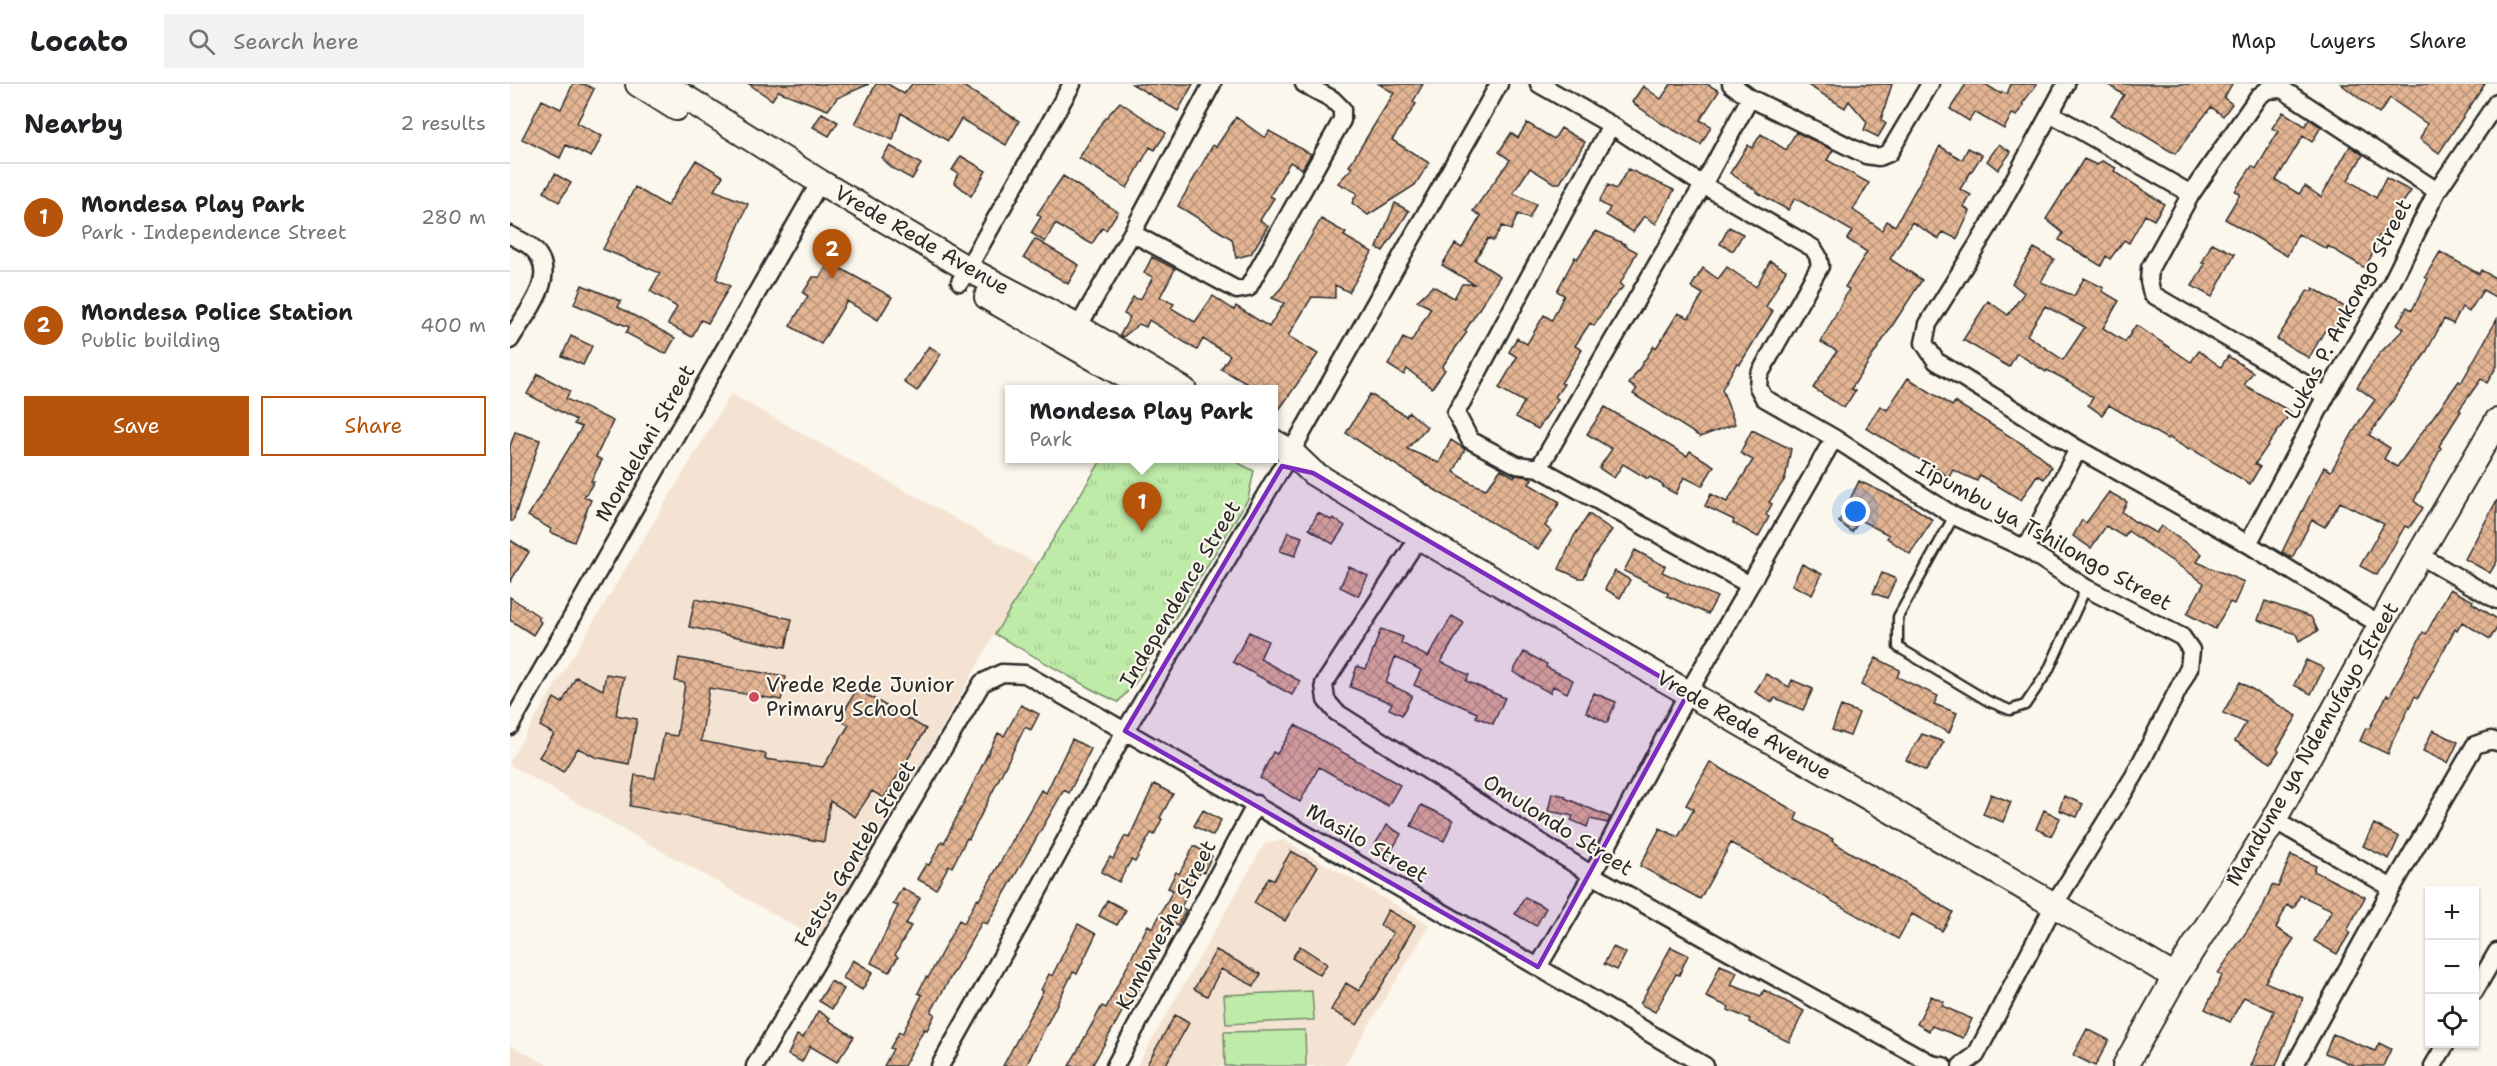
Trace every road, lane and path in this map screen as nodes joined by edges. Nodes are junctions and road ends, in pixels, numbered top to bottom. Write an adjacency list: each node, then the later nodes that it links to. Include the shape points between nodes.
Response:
1 (638, 84): 16 (street, Vrede Rede Avenue)
2 (664, 84): 16 (street, Vrede Rede Avenue)
3 (1072, 84): 21 (street)
4 (1212, 84): 19 (street)
5 (1304, 84): 19 (street, via 1332,99 1341,109 1341,120 1248,288 1237,290)
6 (1499, 84): 30 (street, Independence Street)
7 (1539, 84): 14 (street, Iipumbu ya Tshilongo Street)
8 (1731, 84): 11 (street)
9 (1930, 84): 11 (street, via 1889,153 1879,157 1866,155)
10 (2066, 84): 13 (street)
11 (1750, 98): 15 (street)
12 (2497, 102): 17 (street, Lukas P. Ankongo Street)
13 (2050, 114): 18 (street); 29 (street, via 1989,226 1928,324 1924,343 1936,361)
14 (1611, 125): 15 (street, Iipumbu ya Tshilongo Street); 32 (street, via 1456,412 1470,440 1517,465)
15 (1703, 185): 28 (street, Iipumbu ya Tshilongo Street, via 1813,248 1818,256 1820,266 1759,375 1758,387 1764,398); 32 (street)
16 (816, 189): 21 (street, Vrede Rede Avenue); 44 (street, Mondelani Street)
17 (2437, 191): 18 (street, via 2282,89 2267,90 2258,97); 26 (street, Lukas P. Ankongo Street, via 2392,282)
18 (2192, 194): 26 (street, via 2150,268 2152,294)
19 (1132, 233): 22 (street)
20 (510, 235): 23 (street, via 532,247 544,265 543,284)
21 (964, 276): 22 (street, Vrede Rede Avenue)
22 (1073, 335): 24 (street, Vrede Rede Avenue); 25 (street, Vrede Rede Avenue)
23 (510, 340)
24 (1143, 385)
25 (1174, 385)
26 (2326, 396): 35 (street, Lukas P. Ankongo Street)
27 (2497, 421): 37 (street, Mandume ya Ndemufayo Street)
28 (1834, 438): 33 (street, Iipumbu ya Tshilongo Street); 38 (street)
29 (2078, 449): 35 (street); 36 (street)
30 (1279, 455): 34 (street, Vrede Rede Avenue)
31 (1275, 463): 45 (street, Independence Street)
32 (1539, 468): 38 (street)
33 (1954, 516): 36 (street, Iipumbu ya Tshilongo Street); 39 (lane, via 1898,617 1898,647 1988,701 2010,710 2025,705 2048,671)
34 (1419, 537): 43 (street, Vrede Rede Avenue); 49 (street, Omulondo Street, via 1324,684 1326,700 1336,712)
35 (2248, 544): 41 (street)
36 (2026, 549): 39 (street, Iipumbu ya Tshilongo Street)
37 (2419, 555): 40 (street); 41 (street, Mandume ya Ndemufayo Street)
38 (1750, 585): 43 (street)
39 (2086, 588): 51 (street, Iipumbu ya Tshilongo Street, via 2182,637 2191,650 2188,668 2134,776)
40 (2497, 600)
41 (2380, 625): 48 (street, Mandume ya Ndemufayo Street)
42 (1002, 673): 45 (street, Masilo Street, via 1025,674); 57 (street, Festus Gonteb Street, via 982,683)
43 (1688, 693): 49 (street); 51 (street, Vrede Rede Avenue)
44 (512, 718)
45 (1125, 730): 47 (street, Masilo Street); 58 (street, Independence Street)
46 (2497, 742): 50 (street, via 2491,740 2475,746)
47 (1256, 804): 53 (street, Masilo Street); 59 (street, Kumbweshe Street)
48 (2274, 820): 50 (street); 54 (street, Mandume ya Ndemufayo Street)
49 (1592, 875): 53 (street); 61 (street, Omulondo Street, via 1932,1064)
50 (2392, 888): 64 (street)
51 (2054, 905): 54 (street, Vrede Rede Avenue); 62 (street, via 1976,1055)
52 (2497, 952): 55 (street)
53 (1538, 967): 60 (street, Masilo Street)
54 (2175, 977): 63 (street, Mandume ya Ndemufayo Street)
55 (2479, 985)
56 (2444, 1048): 65 (street)
57 (755, 1066)
58 (939, 1066)
59 (1115, 1066)
60 (1705, 1066)
61 (1943, 1066)
62 (1961, 1066)
63 (2125, 1066)
64 (2295, 1066)
65 (2433, 1066)

